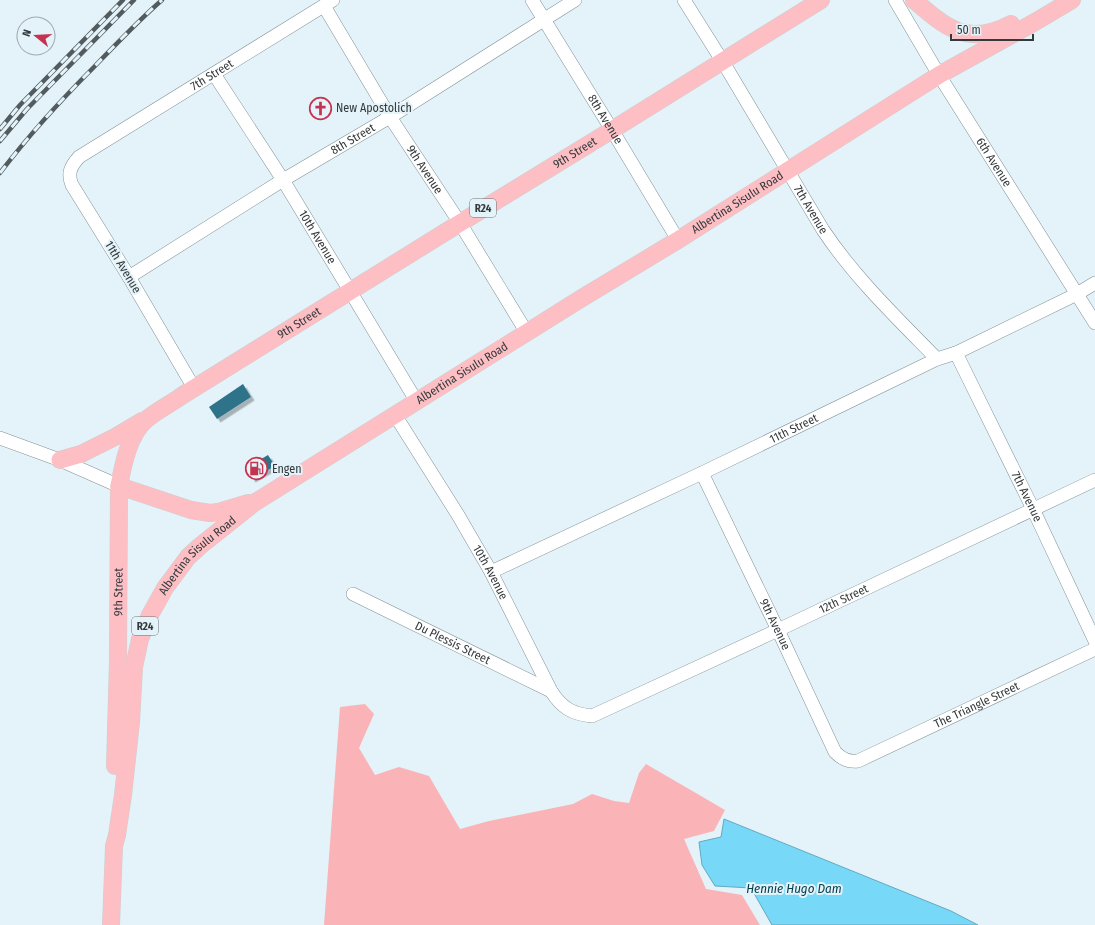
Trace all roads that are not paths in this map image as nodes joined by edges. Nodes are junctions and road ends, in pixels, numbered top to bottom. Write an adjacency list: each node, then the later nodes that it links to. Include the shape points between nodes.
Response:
1 (532, 0): 10 (street, 8th Avenue)
2 (575, 0): 10 (street, 8th Street)
3 (684, 0): 11 (street, 7th Avenue)
4 (821, 0): 11 (main road, 9th Street / R24)
5 (894, 0): 13 (street, 6th Avenue)
6 (914, 0): 7 (main road, via 938,21 962,32 976,35 999,31)
7 (1052, 0)
8 (1072, 0): 13 (main road, Albertina Sisulu Road / R24)
9 (328, 3): 12 (street, 7th Street); 14 (street, 9th Avenue)
10 (544, 19): 14 (street, 8th Street); 15 (street, 8th Avenue)
11 (723, 62): 15 (main road, 9th Street / R24); 17 (street, 7th Avenue)
12 (214, 74): 16 (street, 7th Street); 18 (street, 10th Avenue)
13 (939, 75): 17 (main road, Albertina Sisulu Road / R24); 24 (street, 6th Avenue)
14 (390, 117): 18 (street, 8th Street); 19 (street, 9th Avenue)
15 (612, 130): 19 (main road, 9th Street / R24); 20 (street, 8th Avenue)
16 (91, 150): 21 (street, 11th Avenue, via 74,163 70,178)
17 (788, 170): 20 (main road, Albertina Sisulu Road / R24); 28 (street, 7th Avenue, via 842,257)
18 (283, 180): 21 (street, 8th Street); 23 (street, 10th Avenue)
19 (460, 222): 23 (main road, 9th Street / R24); 26 (street, 9th Avenue)
20 (678, 240): 26 (main road, Albertina Sisulu Road / R24)
21 (129, 277): 29 (street, 11th Avenue)
22 (1095, 283): 24 (street, 11th Street)
23 (350, 292): 29 (main road, 9th Street / R24); 30 (street, 10th Avenue)
24 (1077, 294): 25 (street, 6th Avenue); 27 (street, 11th Street)
25 (1095, 323)
26 (527, 333): 30 (main road, Albertina Sisulu Road / R24)
27 (956, 353): 28 (street, 11th Street); 39 (street, 7th Avenue)
28 (937, 359): 35 (street, 11th Street)
29 (194, 388): 32 (main road, 9th Street / R24)
30 (417, 402): 31 (main road, Albertina Sisulu Road / R24)
31 (395, 415): 38 (main road, Albertina Sisulu Road / R24); 40 (street, 10th Avenue)
32 (146, 419): 34 (main road, via 81,454); 37 (main road, 9th Street / R24, via 130,446 123,465)
33 (0, 438): 34 (street)
34 (60, 460): 37 (street)
35 (702, 473): 40 (street, 11th Street); 42 (street, 9th Avenue)
36 (1095, 480): 39 (street, 12th Street)
37 (120, 486): 38 (main road, via 191,510 210,513); 48 (main road, 9th Street / R24)
38 (254, 502): 48 (main road, Albertina Sisulu Road / R24, via 188,557 157,600 144,627 134,667 123,795)
39 (1033, 509): 42 (street, 12th Street); 43 (street, 7th Avenue)
40 (491, 572): 45 (street, 10th Avenue)
41 (353, 594): 45 (street, Du Plessis Street)
42 (778, 630): 46 (street, 12th Street); 47 (street, 9th Avenue, via 835,752 849,762)
43 (1095, 640)
44 (1095, 649): 47 (street, The Triangle Street)
45 (552, 691): 46 (street, 10th Avenue, via 562,706 570,711)
46 (592, 716)
47 (858, 761)
48 (114, 846): 49 (main road, Albertina Sisulu Road / R24)
49 (111, 925)

